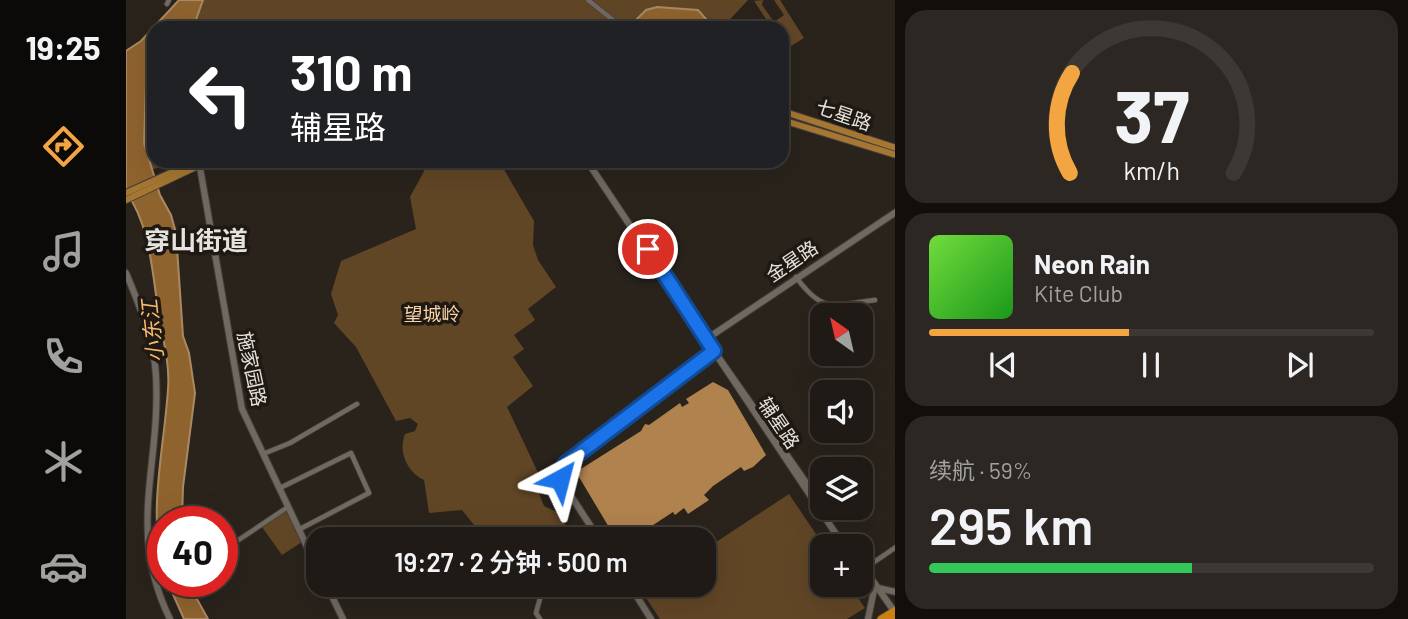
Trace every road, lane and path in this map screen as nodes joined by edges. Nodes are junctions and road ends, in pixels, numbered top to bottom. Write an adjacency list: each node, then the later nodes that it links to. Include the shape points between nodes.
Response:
1 (588, 0): 2 (street)
2 (614, 21)
3 (789, 113): 5 (main road, 七星路)
4 (789, 122): 6 (main road, 七星路)
5 (895, 148)
6 (895, 155)
7 (185, 168): 10 (main road)
8 (199, 168): 20 (main road, 施家园路, via 242,409)
9 (592, 168): 17 (main road, 辅星路)
10 (166, 177): 11 (main road); 12 (main road)
11 (126, 193)
12 (126, 200)
13 (895, 212): 15 (main road, 金星路)
14 (126, 273): 39 (main road, via 154,352 155,403 144,533 150,579)
15 (796, 276): 16 (street, via 812,299 826,304); 17 (main road, 金星路)
16 (875, 300)
17 (708, 338): 18 (main road, 辅星路)
18 (714, 351): 22 (main road, 辅星路); 24 (main road, via 565,464 560,479); 26 (main road, 辅星路)
19 (357, 404): 20 (street)
20 (263, 454): 21 (main road, 施家园路)
21 (280, 488): 23 (main road, 施家园路); 25 (street, via 351,453 369,493)
22 (810, 488)
23 (289, 507): 25 (main road, 施家园路); 27 (street)
24 (591, 527)
25 (300, 529): 28 (main road, 施家园路)
26 (839, 534)
27 (238, 540)
28 (306, 543)
29 (895, 547): 30 (street)
30 (873, 561)
31 (873, 584): 32 (main road)
32 (876, 589): 33 (main road); 37 (main road); 42 (main road)
33 (895, 592)
34 (331, 597): 40 (main road)
35 (540, 597): 41 (street, via 536,613)
36 (637, 597): 38 (main road)
37 (893, 615): 43 (highway)
38 (650, 618)
39 (170, 619)
40 (343, 619)
41 (540, 619)
42 (868, 619)
43 (881, 619)

